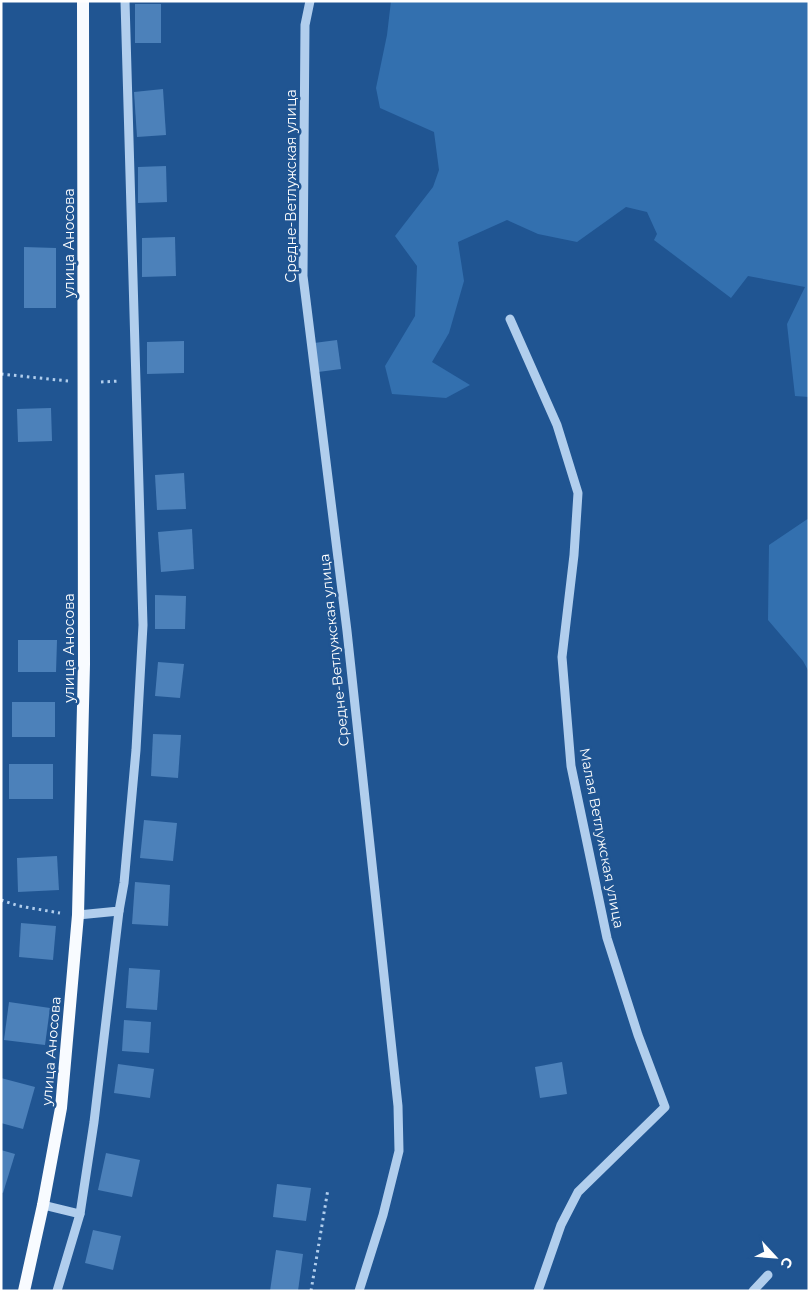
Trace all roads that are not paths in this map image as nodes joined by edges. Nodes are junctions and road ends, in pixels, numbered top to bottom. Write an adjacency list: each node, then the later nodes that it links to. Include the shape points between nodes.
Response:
1 (84, 1): 6 (main road, улица Аносова, via 84,664)
2 (125, 1): 5 (street, via 144,625 136,750)
3 (310, 1): 12 (street, Средне-Ветлужская улица, via 305,26 303,276 347,631 398,1106 399,1151)
4 (510, 319): 13 (street, Малая Ветлужская улица, via 557,425 578,493 562,657 571,766 608,938 638,1035 665,1107 578,1192 561,1225)
5 (119, 911): 6 (street); 8 (street)
6 (78, 915): 7 (main road, улица Аносова, via 61,1108)
7 (43, 1205): 8 (street); 10 (main road, улица Аносова)
8 (80, 1214): 11 (street)
9 (768, 1275): 14 (street)
10 (24, 1291)
11 (57, 1291)
12 (359, 1291)
13 (538, 1291)
14 (753, 1291)

